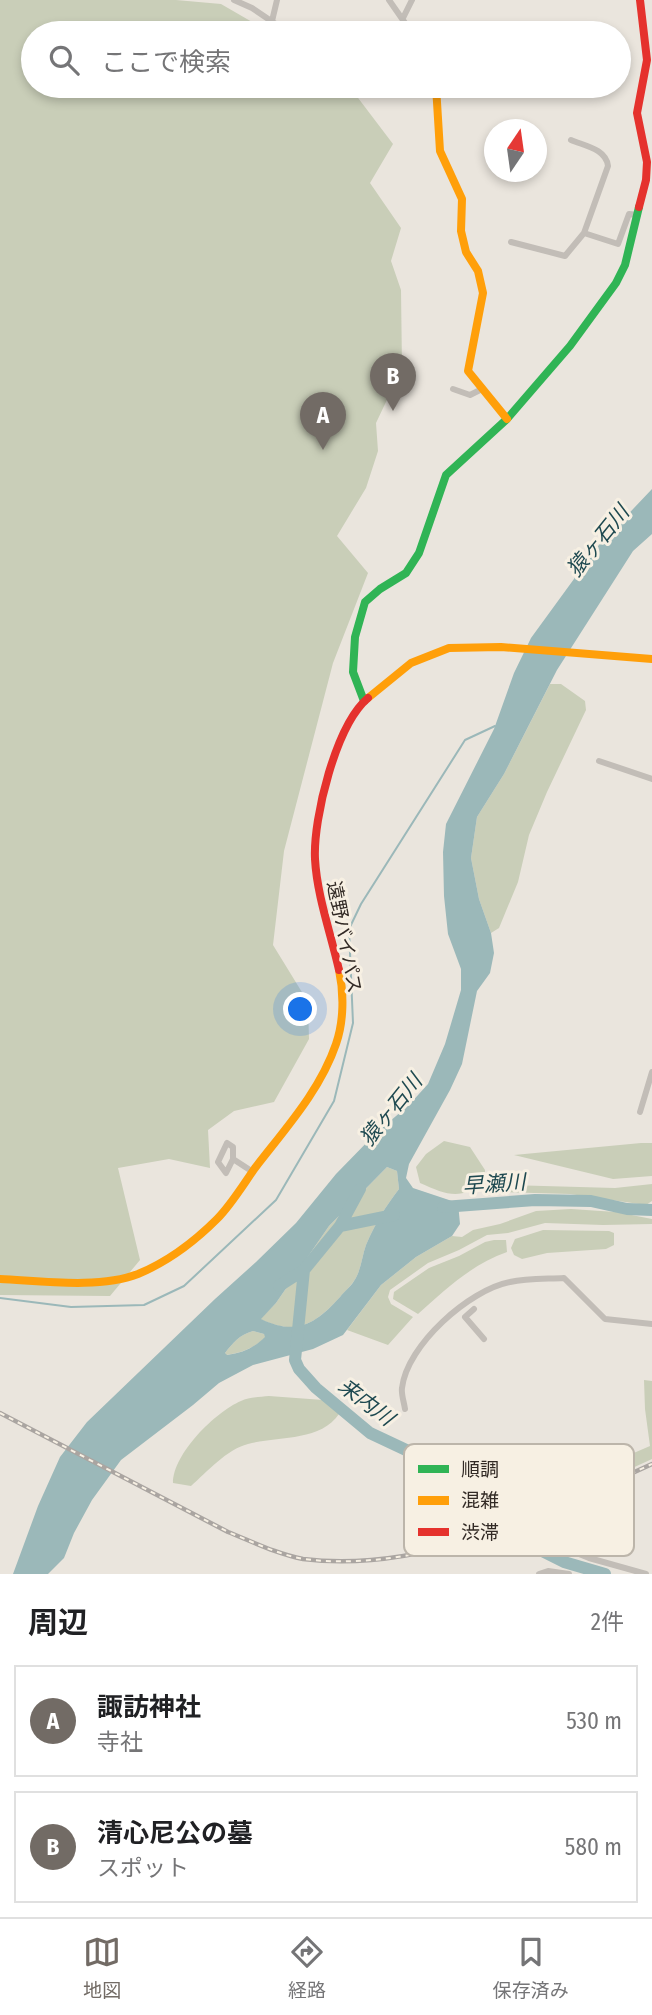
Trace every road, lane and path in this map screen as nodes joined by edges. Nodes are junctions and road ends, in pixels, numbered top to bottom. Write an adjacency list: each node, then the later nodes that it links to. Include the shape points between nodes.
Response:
1 (234, 0): 6 (street)
2 (277, 0): 8 (street)
3 (390, 0): 7 (street)
4 (412, 0): 7 (street)
5 (640, 0): 12 (main road, via 647,60 637,114 647,162)
6 (245, 2): 8 (street)
7 (402, 18): 9 (street)
8 (272, 21)
9 (404, 21)
10 (437, 98): 16 (main road, via 440,152 462,199 461,231 484,293 468,371)
11 (571, 140): 13 (street, via 601,152 608,166)
12 (638, 215): 13 (street, via 629,214 618,244); 17 (main road, via 625,265 615,283 570,346)
13 (584, 233): 14 (street, via 565,256)
14 (511, 242)
15 (453, 389): 16 (street, via 470,395)
16 (482, 389): 17 (main road)
17 (507, 419): 19 (main road, via 446,475 419,553 406,573 365,602 355,637 353,672)
18 (652, 659): 19 (main road, 遠野バイパス, via 449,648 411,663)
19 (364, 701): 26 (main road, 遠野バイパス, via 344,732 330,771 315,858 343,987 337,1042 305,1103)
20 (600, 761): 21 (street)
21 (652, 779)
22 (652, 1072): 23 (street)
23 (650, 1082): 24 (street)
24 (640, 1112)
25 (233, 1159): 26 (street)
26 (253, 1172): 27 (main road, 遠野バイパス, via 218,1219 182,1249 137,1274 90,1283)
27 (0, 1279)
28 (474, 1309): 30 (street, via 466,1317)
29 (652, 1324): 31 (street, via 605,1319 564,1278 509,1282 474,1297 425,1340 404,1379)
30 (484, 1339)
31 (405, 1409)
32 (584, 1556): 35 (street)
33 (538, 1574): 34 (street)
34 (569, 1574)
35 (646, 1574)

